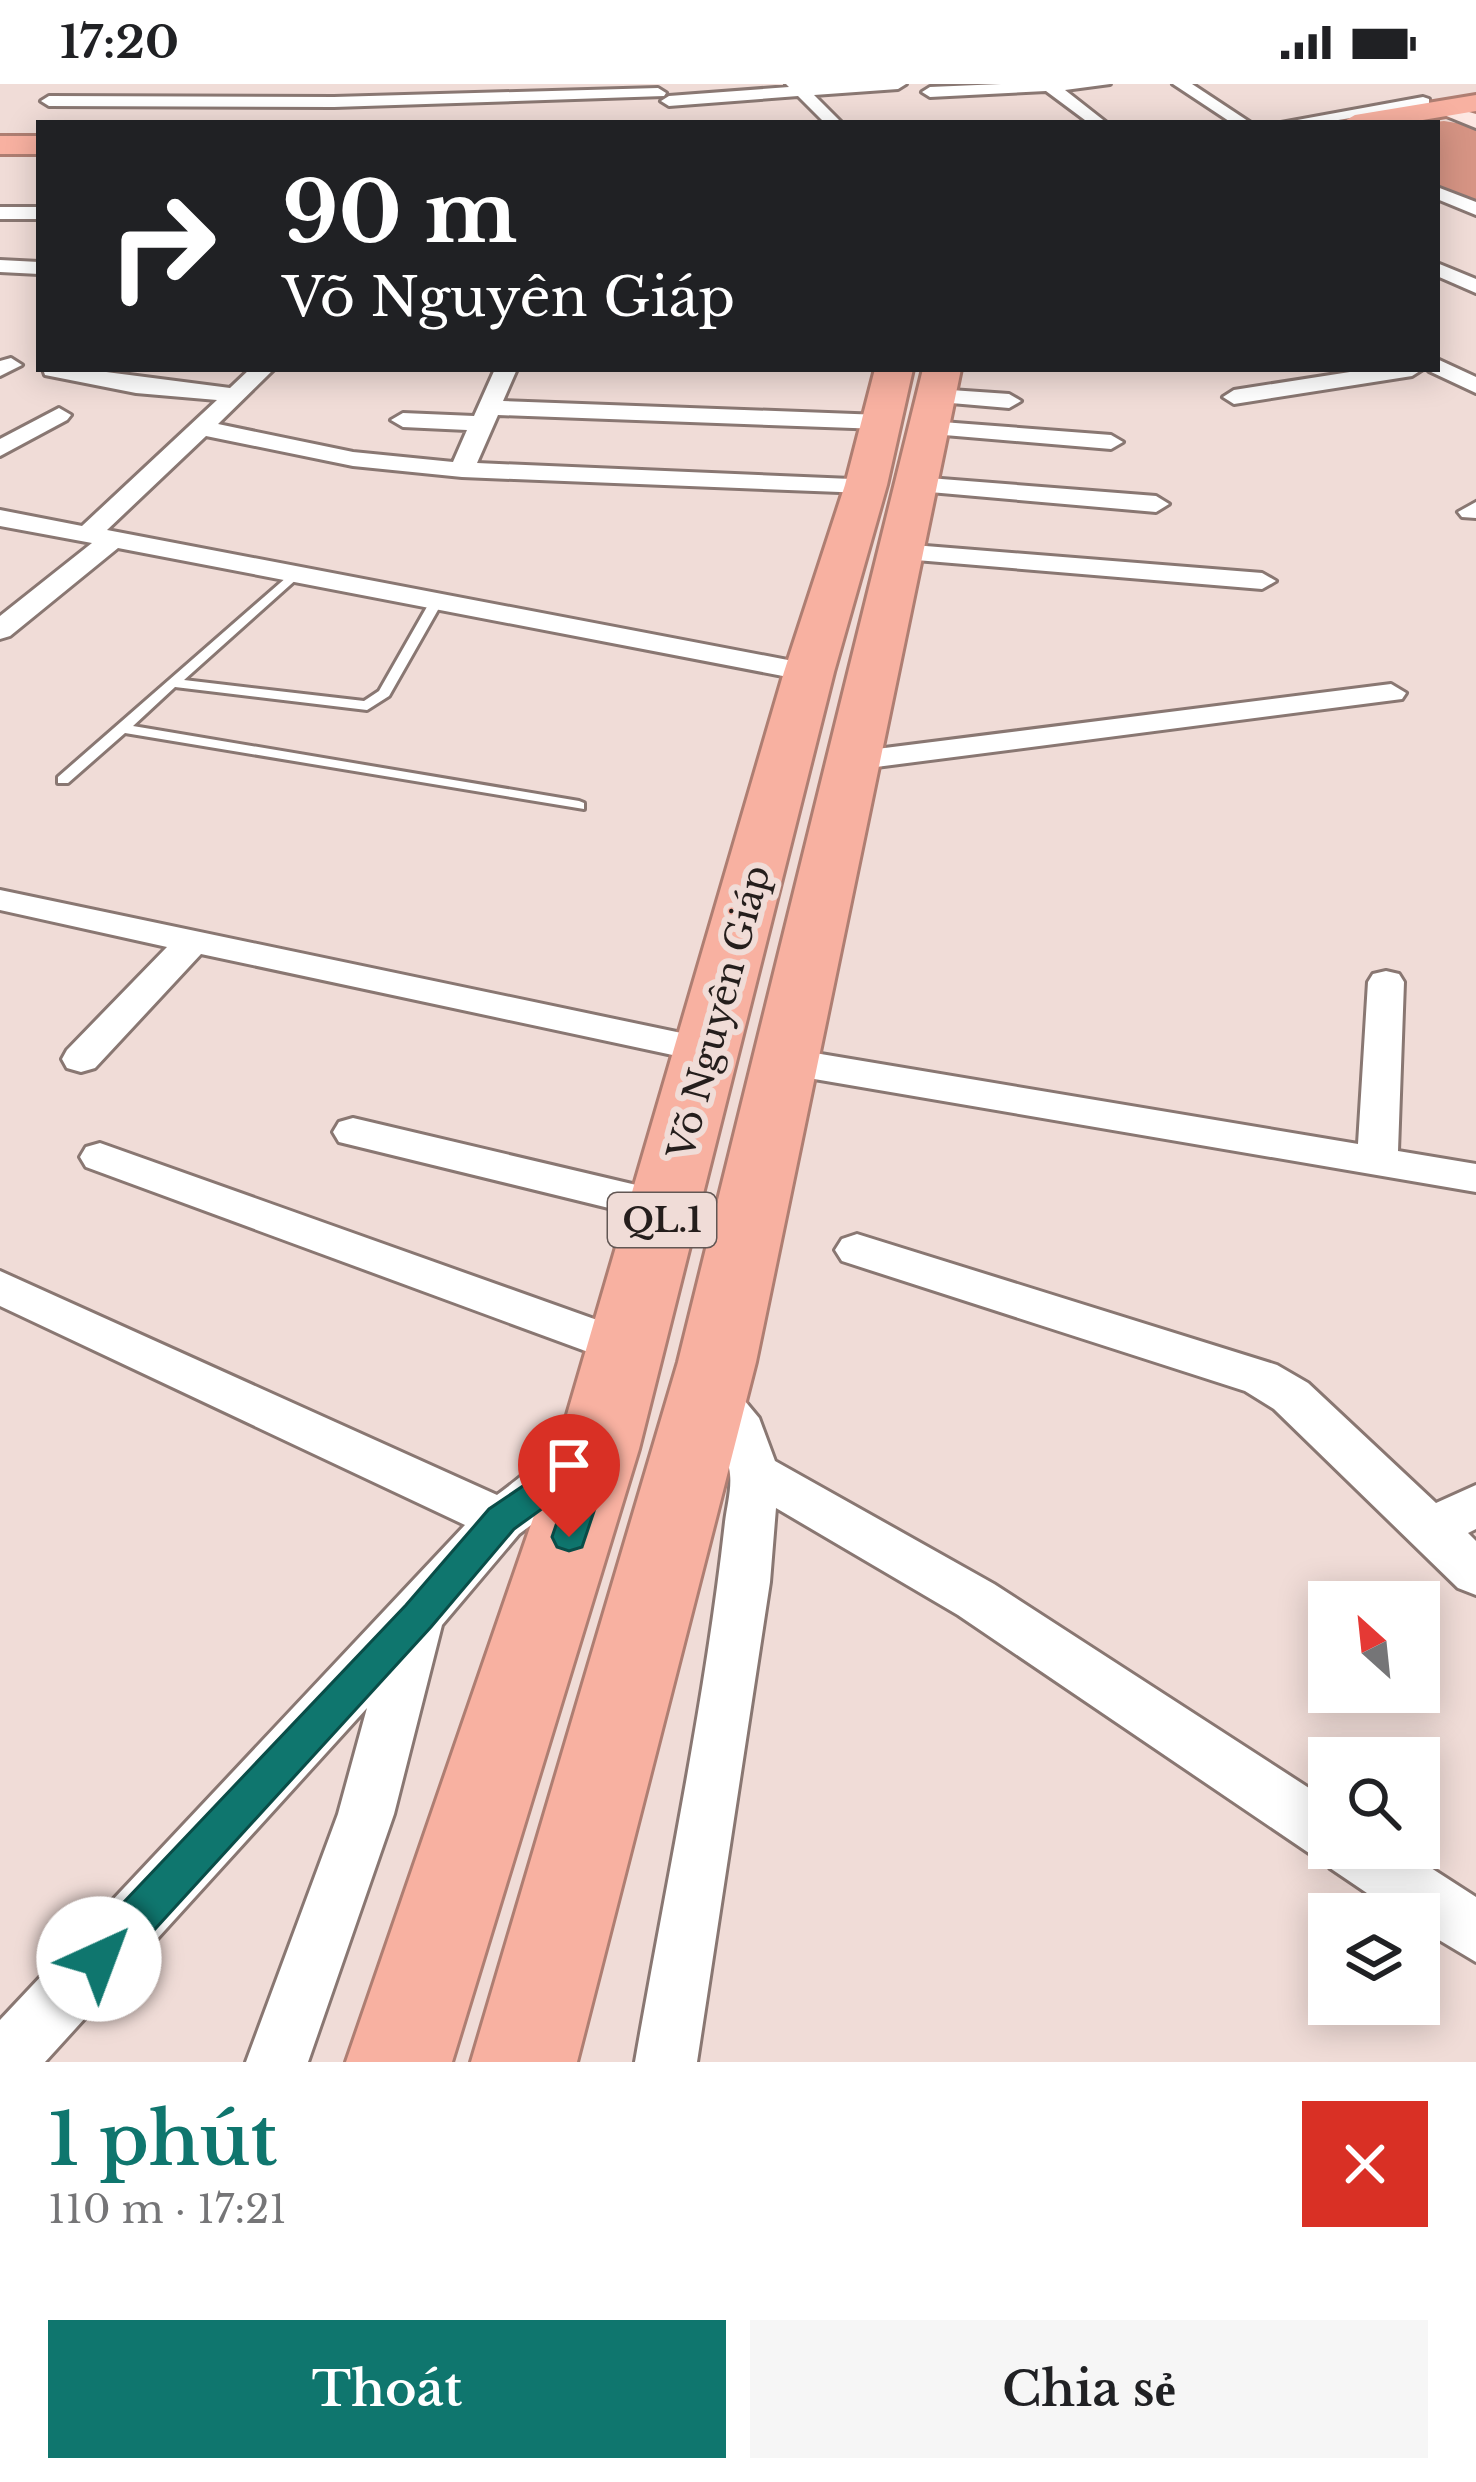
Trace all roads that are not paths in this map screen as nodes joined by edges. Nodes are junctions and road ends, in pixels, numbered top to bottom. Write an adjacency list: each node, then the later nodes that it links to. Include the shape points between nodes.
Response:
1 (223, 84): 13 (street)
2 (898, 84): 6 (street)
3 (1102, 84): 5 (street)
4 (1181, 84): 21 (street)
5 (1049, 86): 7 (street); 20 (street)
6 (798, 87): 11 (street); 19 (street)
7 (924, 88): 14 (street)
8 (590, 90): 10 (street); 11 (street); 16 (street)
9 (1391, 90): 15 (street)
10 (403, 92): 13 (street)
11 (658, 93): 18 (street)
12 (49, 101): 13 (street)
13 (216, 102): 17 (street)
14 (948, 107)
15 (1450, 112): 22 (highway)
16 (588, 115)
17 (207, 120)
18 (693, 120)
19 (831, 120)
20 (1095, 120)
21 (1238, 120)
22 (1356, 120)
23 (0, 148): 24 (highway)
24 (36, 148)
25 (1440, 193): 26 (street)
26 (1476, 209)
27 (0, 213): 28 (street)
28 (36, 213)
29 (0, 266): 30 (street)
30 (36, 268)
31 (1476, 273): 32 (street)
32 (1442, 275): 33 (street)
33 (1476, 287)
34 (1440, 368): 39 (street)
35 (63, 372): 40 (street)
36 (260, 372): 40 (street)
37 (505, 372): 44 (street)
38 (1393, 372): 41 (street)
39 (1476, 386)
40 (237, 395): 46 (street)
41 (1234, 397)
42 (1010, 401): 47 (street)
43 (59, 415): 49 (street)
44 (487, 416): 45 (street); 47 (street); 50 (street)
45 (403, 420)
46 (202, 428): 50 (street, via 353,459); 53 (street)
47 (908, 438): 48 (street); 50 (street); 51 (street); 55 (street); 58 (highway, Võ Nguyên Giáp / QL.1); 62 (highway, Võ Nguyên Giáp / QL.1)
48 (1111, 442)
49 (0, 449)
50 (462, 470)
51 (1156, 504)
52 (0, 518): 53 (street)
53 (100, 536): 54 (street); 57 (street)
54 (295, 574): 56 (street); 59 (lane)
55 (1262, 581)
56 (437, 601): 58 (street); 59 (lane, via 384,693 368,706)
57 (0, 631)
58 (809, 673): 68 (highway, Võ Nguyên Giáp / QL.1)
59 (173, 683): 61 (lane)
60 (1391, 693): 62 (street)
61 (122, 728): 63 (lane); 64 (lane)
62 (854, 761): 70 (highway, Võ Nguyên Giáp / QL.1)
63 (63, 780)
64 (579, 806)
65 (0, 900): 66 (street)
66 (192, 942): 68 (street); 69 (street)
67 (1386, 982): 73 (street)
68 (710, 1051): 75 (highway, Võ Nguyên Giáp / QL.1)
69 (81, 1058)
70 (785, 1060): 73 (street); 79 (highway, Võ Nguyên Giáp / QL.1)
71 (353, 1132): 75 (street)
72 (100, 1157): 78 (street)
73 (1377, 1161): 74 (street)
74 (1476, 1178)
75 (666, 1207): 78 (highway, Võ Nguyên Giáp / QL.1)
76 (857, 1250): 84 (street, via 1261,1378 1291,1396)
77 (0, 1287): 83 (street)
78 (626, 1348): 80 (highway, Võ Nguyên Giáp / QL.1)
79 (717, 1362): 81 (street, via 721,1406 742,1431); 93 (highway, Võ Nguyên Giáp / QL.1)
80 (598, 1449): 83 (street); 92 (highway, Võ Nguyên Giáp / QL.1)
81 (755, 1473): 87 (street, via 988,1606); 94 (street)
82 (1476, 1504): 84 (street)
83 (501, 1519): 86 (street)
84 (1432, 1529): 85 (street)
85 (1476, 1573)
86 (418, 1616): 90 (street); 91 (street, via 366,1814)
87 (1308, 1820)
88 (1382, 1869): 89 (street)
89 (1476, 1933)
90 (3, 2062)
91 (277, 2062)
92 (399, 2062)
93 (524, 2062)
94 (666, 2062)

